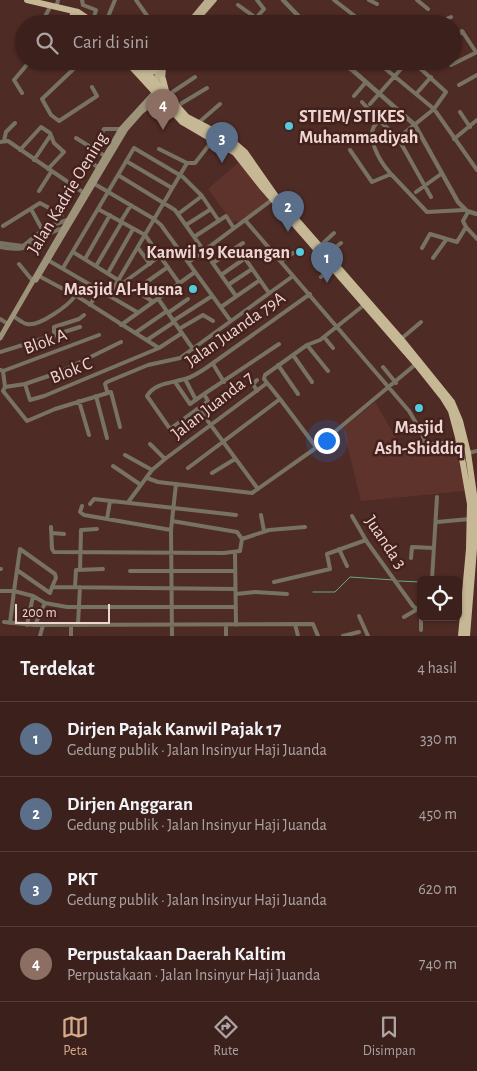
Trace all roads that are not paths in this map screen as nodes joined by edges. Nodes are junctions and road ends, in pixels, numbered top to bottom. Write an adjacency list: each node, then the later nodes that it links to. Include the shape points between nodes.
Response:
1 (27, 0): 15 (highway)
2 (82, 0): 21 (street, via 82,5 96,10)
3 (116, 0): 22 (street)
4 (136, 0): 23 (street)
5 (208, 0): 24 (main road)
6 (214, 0): 25 (main road)
7 (257, 0): 27 (street, via 264,9)
8 (283, 0): 28 (street)
9 (334, 0): 29 (street)
10 (370, 0): 13 (street)
11 (417, 0): 16 (street)
12 (57, 2): 15 (highway); 20 (highway)
13 (376, 4)
14 (238, 5): 26 (street)
15 (48, 7): 17 (highway); 18 (street); 19 (highway)
16 (428, 9)
17 (72, 14)
18 (45, 15)
19 (84, 15)
20 (89, 15)
21 (96, 15)
22 (109, 15)
23 (147, 15)
24 (196, 15)
25 (201, 15)
26 (252, 15)
27 (259, 15)
28 (299, 15)
29 (353, 15)
30 (462, 31): 31 (street)
31 (477, 53): 32 (street)
32 (462, 59)
33 (22, 70): 55 (street, via 14,80)
34 (73, 70): 53 (street, via 42,99 51,115 59,121 97,96)
35 (134, 70): 60 (highway)
36 (139, 70): 106 (highway, bridge, via 184,120 237,149)
37 (145, 70): 45 (highway)
38 (153, 70): 45 (highway)
39 (160, 70): 51 (main road)
40 (162, 70): 51 (main road)
41 (351, 70): 50 (street)
42 (387, 70): 48 (street)
43 (402, 70): 48 (street)
44 (422, 70): 49 (street)
45 (148, 74): 51 (highway)
46 (477, 75): 52 (street)
47 (195, 77): 58 (street)
48 (395, 77): 56 (street); 57 (street)
49 (431, 77): 57 (street); 65 (street, via 446,92)
50 (366, 82): 56 (street); 59 (street)
51 (161, 83): 58 (highway); 60 (main road)
52 (459, 86)
53 (92, 87)
54 (207, 88): 64 (street)
55 (22, 93)
56 (380, 94): 63 (street); 71 (street)
57 (416, 94): 65 (street)
58 (168, 95): 64 (highway)
59 (354, 96)
60 (156, 99): 73 (main road, Jalan Kadrie Oening); 78 (highway, via 182,122); 98 (main road, Jalan Kadrie Oening, via 129,125)
61 (362, 102): 68 (street)
62 (220, 104): 70 (street)
63 (370, 104)
64 (177, 106): 70 (highway)
65 (434, 109): 71 (street); 77 (street)
66 (460, 112): 72 (street)
67 (477, 120): 72 (street)
68 (379, 121): 76 (street); 95 (street, via 372,128 375,148)
69 (14, 123): 79 (street)
70 (198, 124): 106 (highway, via 239,146)
71 (415, 125): 76 (street); 96 (street)
72 (470, 127): 77 (street)
73 (121, 129): 80 (street, via 104,129); 84 (main road, Jalan Kadrie Oening)
74 (50, 136): 82 (street, via 41,128); 85 (street); 92 (street, via 64,152)
75 (76, 138): 80 (street)
76 (398, 138): 99 (street)
77 (454, 139): 90 (street)
78 (214, 140): 89 (street, via 195,163); 106 (highway, via 235,153)
79 (2, 141): 82 (street)
80 (92, 149): 84 (street)
81 (159, 149): 89 (street)
82 (20, 150): 85 (street)
83 (350, 150): 95 (street, via 373,182)
84 (105, 156): 91 (main road, Jalan Kadrie Oening)
85 (34, 160): 92 (street)
86 (86, 160): 91 (street)
87 (477, 160): 90 (street)
88 (126, 161): 94 (street, via 133,149 139,150); 97 (street); 100 (street)
89 (186, 164): 94 (street)
90 (472, 164): 93 (street)
91 (98, 167): 98 (main road, Jalan Kadrie Oening)
92 (50, 170): 101 (street); 104 (street)
93 (477, 170)
94 (180, 174): 100 (street); 105 (street)
95 (391, 174): 113 (street, via 427,212)
96 (441, 174): 99 (street); 113 (street)
97 (118, 175): 102 (street); 108 (street)
98 (92, 182): 102 (street); 104 (main road, Jalan Kadrie Oening); 125 (main road, Jalan Kadrie Oening)
99 (425, 187): 103 (street); 107 (street)
100 (172, 188): 108 (street)
101 (39, 191)
102 (108, 192): 109 (street); 110 (street)
103 (416, 192)
104 (84, 193): 119 (main road, Jalan Kadrie Oening)
105 (202, 196): 112 (street); 114 (street)
106 (273, 197): 120 (street); 139 (highway); 147 (highway)
107 (430, 197)
108 (164, 202): 114 (street); 118 (street)
109 (130, 205): 118 (street); 122 (street)
110 (98, 208): 117 (street); 145 (street)
111 (31, 209): 116 (street, via 40,203); 124 (street); 129 (street)
112 (211, 209): 121 (street); 123 (street)
113 (466, 211): 115 (street); 127 (street, via 462,221)
114 (178, 214): 123 (street)
115 (477, 214)
116 (62, 215)
117 (110, 215): 122 (street); 149 (street)
118 (154, 219): 132 (street); 153 (street)
119 (67, 220): 125 (main road, Jalan Kadrie Oening); 129 (street)
120 (245, 220): 144 (street); 154 (street)
121 (219, 221): 126 (street, via 226,216); 133 (street)
122 (122, 222): 128 (street); 158 (street)
123 (186, 225): 133 (street)
124 (3, 226)
125 (65, 227): 131 (street); 151 (main road, Jalan Kadrie Oening)
126 (233, 227)
127 (466, 227): 134 (street); 135 (street, via 457,242)
128 (133, 229): 132 (street); 164 (street)
129 (43, 230): 131 (street); 136 (street, via 23,246)
130 (334, 233): 139 (street)
131 (46, 235): 140 (street, via 24,249)
132 (145, 235): 142 (street); 148 (street)
133 (194, 237): 144 (street)
134 (477, 239)
135 (446, 240): 143 (street, via 430,234); 150 (street)
136 (0, 243)
137 (341, 243): 147 (street)
138 (243, 244): 141 (street)
139 (320, 246): 147 (highway)
140 (0, 247)
141 (237, 247): 152 (street); 157 (street)
142 (138, 248): 156 (street); 170 (street)
143 (422, 248)
144 (204, 251): 153 (street); 157 (street)
145 (73, 252): 149 (street); 161 (street)
146 (293, 253): 154 (street)
147 (325, 254): 160 (highway); 209 (highway)
148 (160, 256): 156 (street); 159 (street)
149 (85, 258): 158 (street)
150 (433, 258)
151 (46, 259): 161 (street); 166 (main road, Jalan Kadrie Oening); 169 (main road, Jalan Kadrie Oening)
152 (244, 259): 162 (street); 165 (street)
153 (189, 262): 163 (street)
154 (281, 262): 167 (street)
155 (19, 264): 169 (street)
156 (150, 264): 172 (street)
157 (213, 264): 165 (street)
158 (96, 266): 164 (street)
159 (168, 267): 173 (street); 176 (street)
160 (332, 267): 168 (street); 187 (highway)
161 (63, 268): 175 (street)
162 (252, 269): 171 (street); 174 (street)
163 (195, 272): 173 (street); 181 (street)
164 (108, 273): 170 (street)
165 (221, 275): 174 (street)
166 (38, 276): 179 (street); 188 (main road, Jalan Kadrie Oening)
167 (293, 276): 177 (street); 178 (street)
168 (320, 278)
169 (32, 280): 188 (main road, Jalan Kadrie Oening)
170 (118, 280): 172 (street); 180 (street)
171 (260, 280): 177 (street); 182 (street)
172 (123, 283): 176 (street)
173 (179, 283): 183 (street)
174 (228, 285): 182 (street)
175 (99, 290): 180 (street); 186 (street)
176 (135, 290): 185 (street)
177 (269, 293): 195 (street)
178 (310, 294): 201 (street); 219 (street, Jalan Juanda 79A)
179 (75, 296): 186 (street); 193 (street, via 38,323 28,324)
180 (109, 296): 190 (street)
181 (212, 296): 189 (street); 196 (street)
182 (236, 296): 189 (street)
183 (157, 297): 185 (street); 191 (street)
184 (188, 299): 191 (street)
185 (152, 301): 190 (street)
186 (90, 305): 200 (street)
187 (364, 305): 201 (street, Jalan Juanda 7); 220 (highway)
188 (18, 307): 193 (main road, Jalan Kadrie Oening)
189 (221, 307): 195 (street)
190 (137, 312): 200 (street)
191 (167, 312): 196 (street); 204 (street)
192 (84, 315): 206 (street, via 54,327)
193 (13, 316): 199 (main road, Jalan Kadrie Oening)
194 (0, 319): 199 (street)
195 (230, 320): 216 (street)
196 (174, 322): 203 (street); 210 (street)
197 (212, 322): 203 (street, via 203,315)
198 (421, 322): 209 (street)
199 (8, 324): 208 (main road, Jalan Kadrie Oening)
200 (121, 325): 204 (street)
201 (336, 327): 207 (street, Jalan Juanda 7); 233 (street)
202 (80, 328): 206 (street)
203 (181, 331): 214 (street); 216 (street)
204 (135, 333): 210 (street)
205 (98, 335): 223 (street, Blok A)
206 (54, 336): 217 (street)
207 (324, 337): 213 (street, Jalan Juanda 7); 215 (street)
208 (0, 338)
209 (401, 339): 253 (highway, via 452,402)
210 (147, 340): 214 (street)
211 (121, 342): 232 (street, via 60,372)
212 (279, 344): 228 (street)
213 (307, 345): 218 (street, Jalan Juanda 7); 224 (street)
214 (159, 348): 232 (street, Blok C, via 31,400)
215 (333, 348)
216 (193, 349): 235 (street, via 177,360 148,365 107,382)
217 (0, 352)
218 (293, 355): 221 (street, Jalan Juanda 7); 229 (street)
219 (213, 364): 225 (street, Jalan Juanda 79A); 228 (street)
220 (416, 364): 230 (street); 248 (highway, via 448,406)
221 (278, 365): 231 (street, Jalan Juanda 7, via 265,376); 238 (street)
222 (383, 368): 230 (street)
223 (1, 371): 234 (street)
224 (328, 371)
225 (185, 379): 227 (street, Jalan Juanda 79A); 241 (street)
226 (257, 380): 236 (street, via 253,384)
227 (175, 382): 241 (street, via 190,404); 243 (street, Jalan Juanda 79A, via 160,385 147,394 170,429)
228 (224, 382): 237 (street)
229 (312, 382)
230 (396, 382): 233 (street)
231 (267, 383): 236 (street, Jalan Juanda 7); 240 (street)
232 (24, 384): 234 (street)
233 (390, 388): 248 (street, via 413,416 426,446); 251 (street)
234 (4, 389): 242 (street, via 27,421)
235 (108, 391): 239 (street); 245 (street, via 112,392)
236 (257, 391): 244 (street, Jalan Juanda 7)
237 (204, 394): 241 (street); 243 (street, via 208,402)
238 (298, 394)
239 (96, 396): 242 (street); 247 (street)
240 (280, 399): 249 (street); 251 (street)
241 (196, 400)
242 (79, 401): 246 (street)
243 (198, 409): 244 (street)
244 (210, 426): 249 (street); 255 (street, Jalan Juanda 7)
245 (120, 427)
246 (89, 435)
247 (107, 438)
248 (459, 440): 260 (highway)
249 (222, 443): 256 (street); 258 (street)
250 (150, 444): 255 (street)
251 (314, 448): 265 (street)
252 (477, 451): 253 (street)
253 (468, 453): 260 (highway)
254 (125, 455): 259 (street)
255 (165, 459): 259 (street, Jalan Juanda 7)
256 (235, 459): 261 (street); 265 (street)
257 (113, 466): 264 (street)
258 (188, 468)
259 (152, 470): 262 (street, Jalan Juanda 7)
260 (468, 470): 276 (highway); 290 (highway, via 475,501)
261 (212, 473)
262 (147, 478): 263 (street); 264 (street, Jalan Juanda 7)
263 (176, 484): 265 (street, via 246,494); 271 (street)
264 (141, 485): 268 (street, Jalan Juanda 7)
265 (258, 489)
266 (437, 497): 278 (street)
267 (110, 501): 268 (street); 269 (street, via 94,499); 275 (street)
268 (129, 502): 271 (street)
269 (90, 504)
270 (82, 506): 275 (street, via 80,512 84,515)
271 (173, 508): 272 (street); 277 (street)
272 (236, 515)
273 (260, 515): 283 (street)
274 (352, 516): 287 (street, Juanda 3)
275 (107, 519): 282 (street)
276 (470, 520): 278 (street); 303 (highway)
277 (172, 521): 282 (street); 286 (street, via 233,530 240,533)
278 (437, 522): 288 (street)
279 (52, 527): 284 (street)
280 (305, 527): 283 (street)
281 (97, 529): 291 (street, via 81,530)
282 (172, 530): 292 (street)
283 (264, 531): 286 (street)
284 (52, 533): 285 (street); 291 (street, via 53,551)
285 (64, 534)
286 (242, 539): 293 (street)
287 (366, 540): 289 (street); 318 (street, Juanda 3)
288 (434, 548): 294 (street, via 412,547); 302 (street)
289 (339, 549): 295 (street); 304 (street, via 327,554 330,569)
290 (476, 549): 303 (highway)
291 (81, 551): 292 (street); 298 (street)
292 (172, 552): 293 (street); 299 (street)
293 (237, 553): 301 (street)
294 (411, 558)
295 (347, 566)
296 (103, 569): 298 (street)
297 (17, 570): 305 (street, via 50,593); 305 (street, via 20,546 55,574); 309 (street)
298 (80, 570): 306 (street, via 75,572)
299 (172, 570): 300 (street); 301 (street); 307 (street)
300 (130, 571)
301 (235, 571): 310 (street)
302 (432, 576)
303 (469, 581): 313 (highway)
304 (274, 582)
305 (52, 587): 306 (street)
306 (77, 587): 307 (street); 316 (street)
307 (172, 589): 310 (street); 315 (street)
308 (0, 591): 309 (street)
309 (14, 591): 312 (street); 326 (street)
310 (235, 592): 311 (street); 317 (street)
311 (287, 594)
312 (33, 596): 314 (street); 327 (street)
313 (467, 599): 320 (highway); 347 (highway)
314 (45, 603): 316 (street); 334 (street)
315 (173, 606): 316 (street); 317 (street); 335 (street)
316 (78, 607): 329 (street)
317 (236, 607): 333 (street)
318 (417, 608)
319 (417, 612): 322 (street)
320 (462, 612)
321 (359, 616): 345 (street)
322 (404, 617)
323 (421, 621): 336 (street)
324 (461, 621): 346 (highway)
325 (4, 622): 326 (street)
326 (10, 622): 327 (street)
327 (27, 624): 334 (street)
328 (71, 624): 329 (street); 331 (street); 339 (street)
329 (78, 624): 335 (street)
330 (295, 624): 333 (street); 342 (street); 343 (street, via 314,624)
331 (43, 625): 334 (street); 338 (street)
332 (226, 625): 333 (street); 335 (street); 341 (street)
333 (236, 625)
334 (35, 626)
335 (173, 626): 340 (street)
336 (421, 630)
337 (359, 632): 344 (street)
338 (40, 636)
339 (71, 636)
340 (172, 636)
341 (226, 636)
342 (298, 636)
343 (318, 636)
344 (343, 636)
345 (368, 636)
346 (461, 636)
347 (467, 636)

